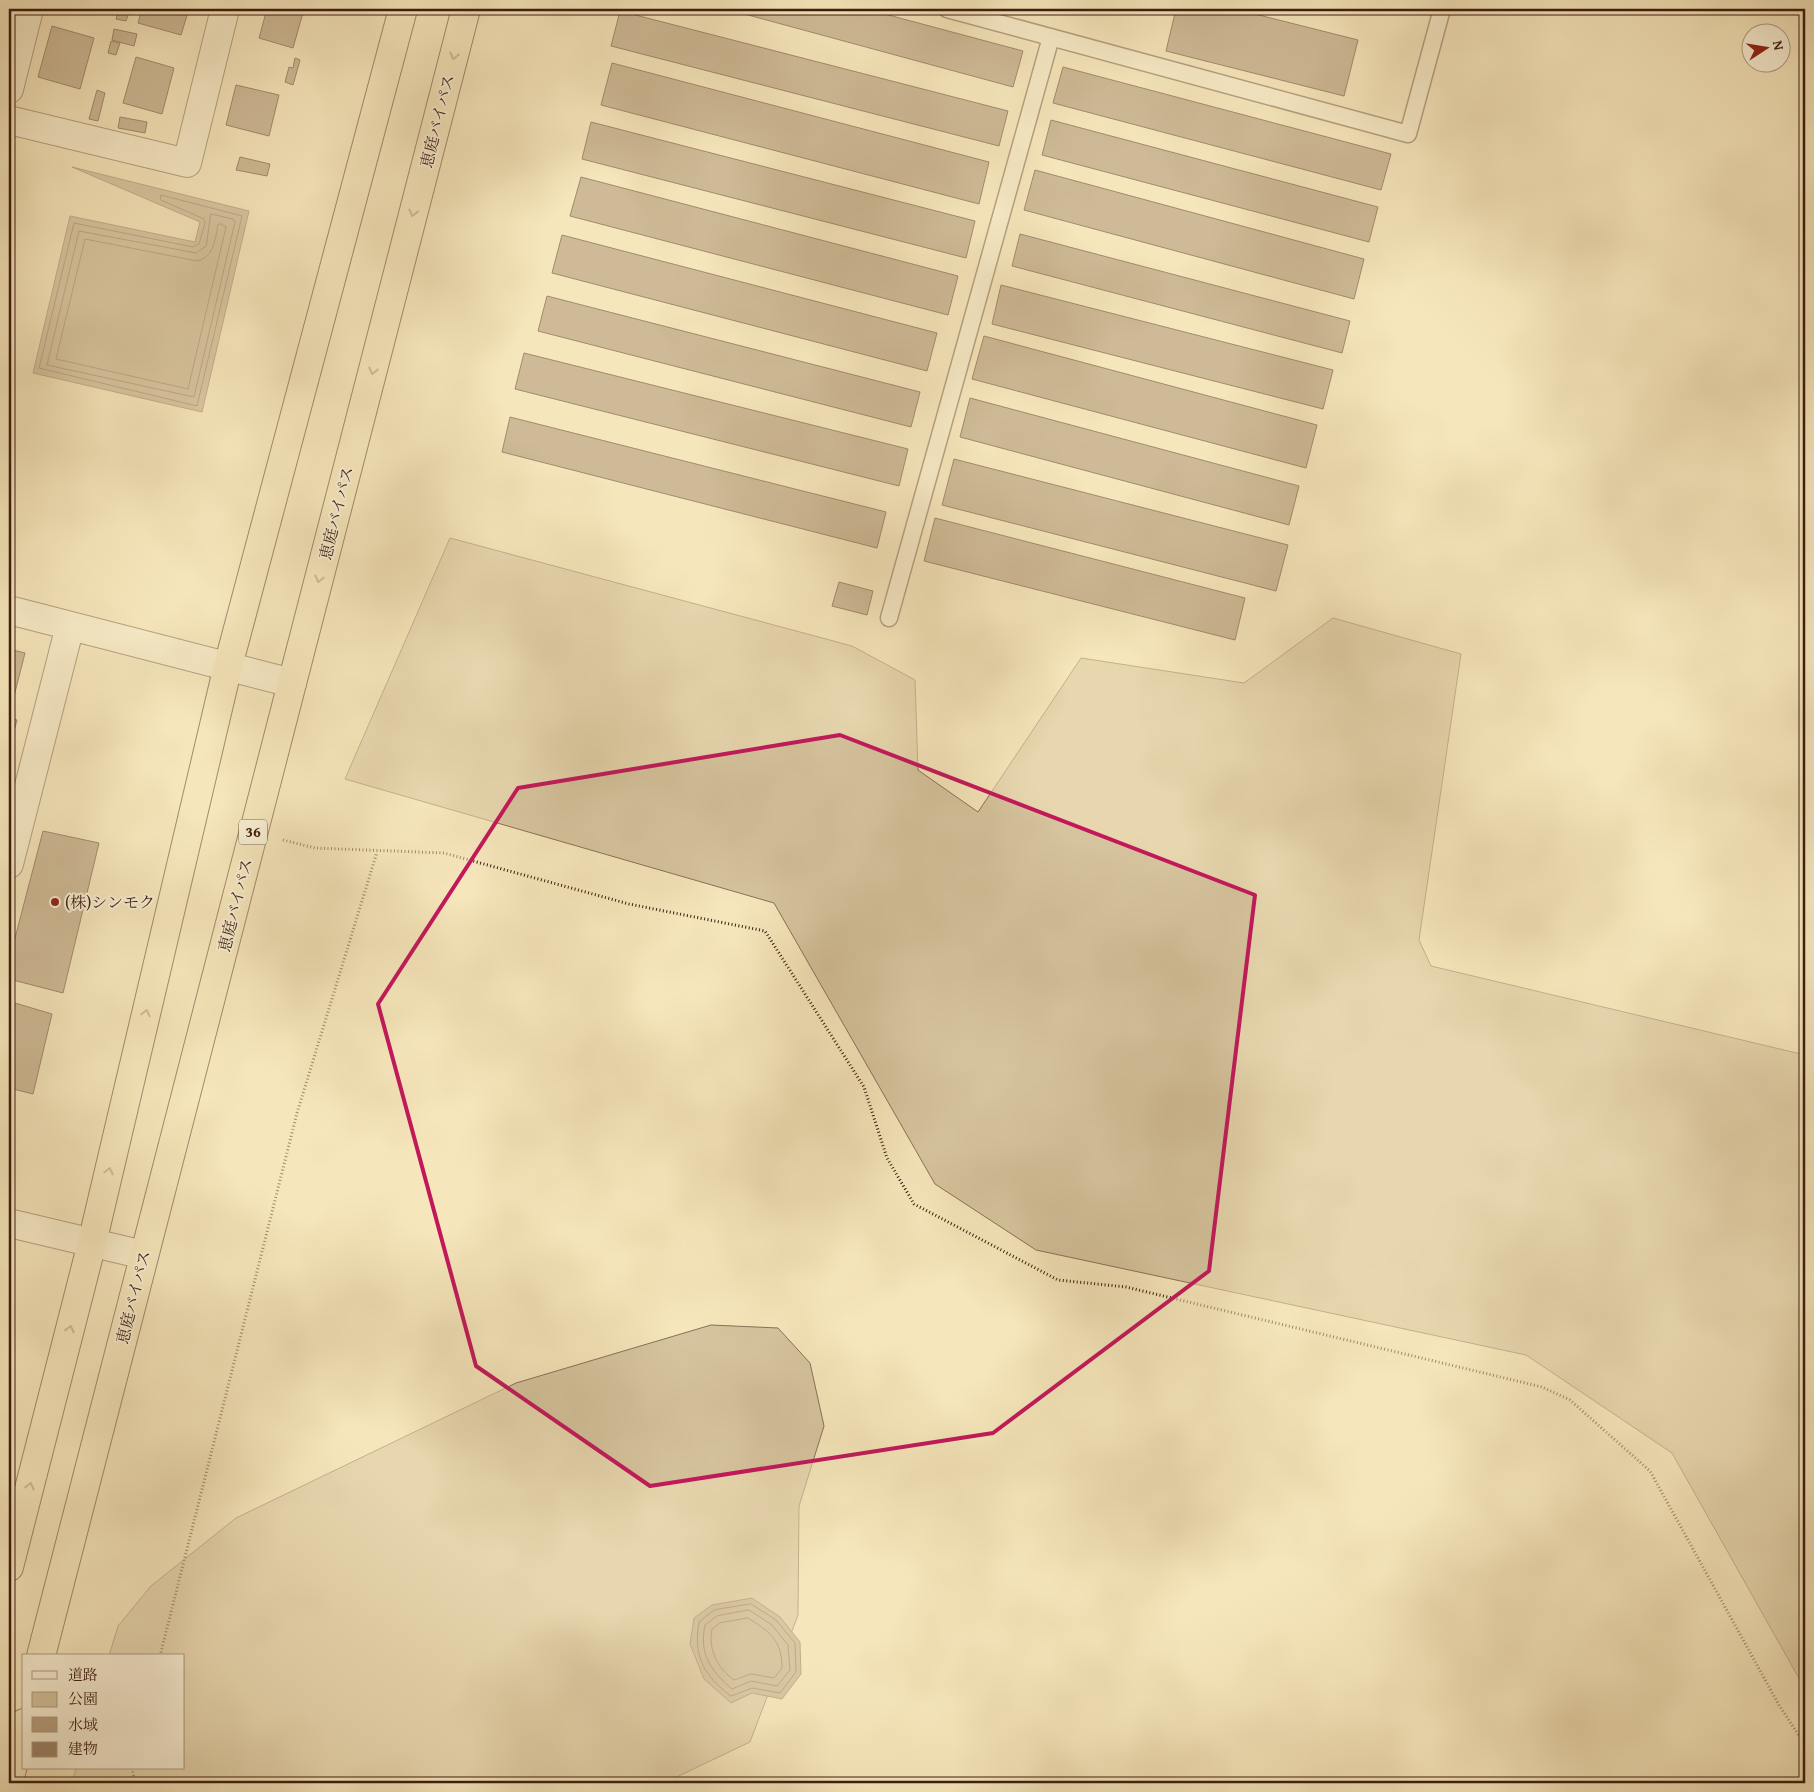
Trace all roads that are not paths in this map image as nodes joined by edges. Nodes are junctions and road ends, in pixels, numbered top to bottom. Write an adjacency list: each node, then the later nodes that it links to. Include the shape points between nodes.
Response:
1 (29, 9): 8 (street)
2 (225, 9): 9 (street, via 187,162)
3 (403, 9): 13 (highway)
4 (466, 9): 14 (highway, 恵庭バイパス / 36, one-way to 14)
5 (947, 9): 7 (lane)
6 (1442, 9): 7 (lane, via 1408,134)
7 (1051, 37): 11 (lane)
8 (9, 89)
9 (9, 120)
10 (9, 610): 12 (street)
11 (889, 618)
12 (70, 626): 13 (street); 15 (street)
13 (228, 666): 14 (street); 18 (highway, one-way to 13)
14 (292, 683): 19 (highway, 恵庭バイパス / 36)
15 (15, 814): 16 (street)
16 (9, 864)
17 (9, 1223): 18 (street)
18 (92, 1243): 19 (street); 20 (highway, one-way to 18)
19 (144, 1255): 21 (highway, 恵庭バイパス / 36)
20 (9, 1567)
21 (42, 1654)
22 (22, 1730): 23 (highway)
23 (9, 1781)

